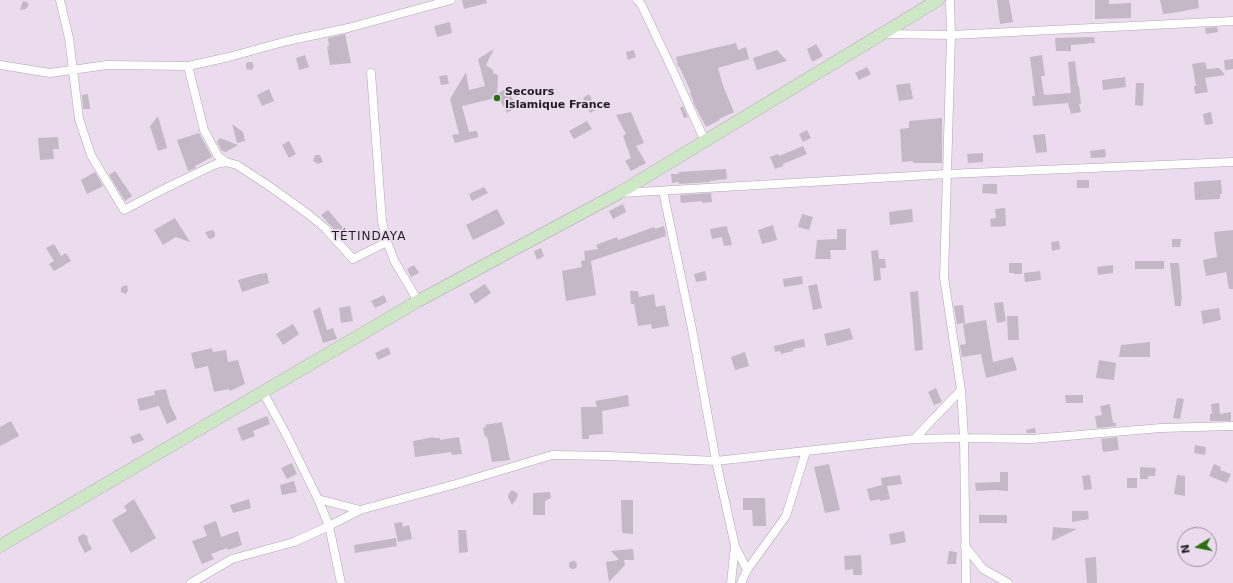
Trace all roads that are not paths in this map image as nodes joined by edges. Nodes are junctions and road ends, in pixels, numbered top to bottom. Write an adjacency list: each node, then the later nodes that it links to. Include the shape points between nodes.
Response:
1 (60, 0): 11 (street)
2 (451, 0): 10 (street, via 348,28)
3 (637, 0): 13 (street)
4 (938, 0): 7 (main road)
5 (950, 0): 8 (street)
6 (1233, 21): 8 (street)
7 (882, 34): 8 (street); 13 (main road)
8 (951, 35): 16 (street)
9 (0, 64): 11 (street, via 50,73)
10 (188, 66): 11 (street, via 107,65); 14 (street, via 204,130 218,156)
11 (74, 70): 14 (street, via 79,119 90,155 124,210 216,164)
12 (371, 73): 19 (street, via 382,221)
13 (705, 141): 18 (main road)
14 (226, 162): 19 (street, via 269,186 308,214 325,228 353,260)
15 (1233, 162): 16 (street)
16 (947, 174): 17 (street); 21 (street, via 944,277)
17 (663, 191): 18 (street); 27 (street)
18 (619, 193): 20 (main road)
19 (387, 242): 20 (street, via 395,262)
20 (418, 301): 22 (main road)
21 (961, 390): 24 (street); 25 (street)
22 (263, 392): 28 (street); 31 (main road)
23 (1233, 426): 24 (street, via 1161,428 1032,439)
24 (964, 438): 25 (street); 33 (street)
25 (914, 439): 26 (street)
26 (806, 451): 27 (street); 34 (street, via 786,516)
27 (716, 461): 29 (street, via 552,456); 32 (street)
28 (318, 500): 29 (street); 30 (street)
29 (360, 510): 30 (street)
30 (329, 526): 35 (street, via 294,542 232,558); 36 (street)
31 (0, 546)
32 (735, 546): 34 (street); 37 (street)
33 (965, 546): 39 (street); 40 (street, via 983,569)
34 (747, 570): 38 (street)
35 (191, 583)
36 (341, 583)
37 (731, 583)
38 (741, 583)
39 (966, 583)
40 (1008, 583)

